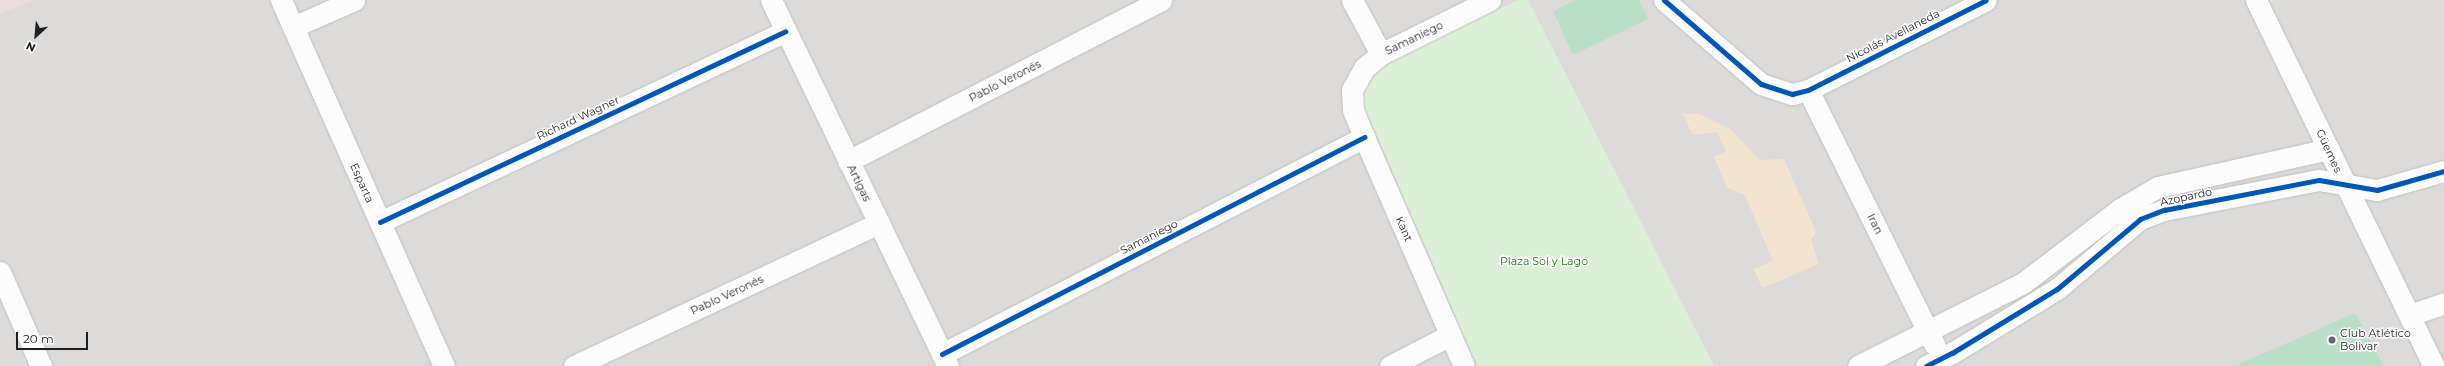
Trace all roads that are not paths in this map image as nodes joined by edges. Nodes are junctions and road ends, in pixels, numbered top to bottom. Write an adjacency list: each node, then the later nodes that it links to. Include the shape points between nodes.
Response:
1 (281, 0): 10 (street, Esparta)
2 (354, 0): 10 (street)
3 (771, 0): 11 (street, Artigas)
4 (1161, 0): 17 (street, Pablo Veronés)
5 (1352, 0): 12 (street)
6 (1490, 0): 12 (street, Samaniego)
7 (1664, 0): 14 (street, Nicolás Avellaneda, via 1761,84 1792,94)
8 (1986, 0): 14 (street, Nicolás Avellaneda)
9 (2256, 0): 16 (street, Güemes)
10 (293, 27): 20 (street, Esparta)
11 (786, 31): 17 (street, Artigas); 20 (street, Richard Wagner)
12 (1381, 54): 13 (street, Samaniego, via 1364,68)
13 (1352, 90): 15 (street, Kant, via 1353,110)
14 (1808, 90): 25 (street, Iran)
15 (1364, 138): 26 (street, Kant); 27 (street, Samaniego)
16 (2329, 149): 19 (street, Güemes); 25 (street, Azopardo, via 2158,187 2120,209 2023,283)
17 (848, 161): 21 (street, Artigas)
18 (2444, 171): 19 (street, Azopardo, via 2377,190)
19 (2346, 186): 24 (street, Güemes); 28 (street, Azopardo, via 2320,180 2164,210 2140,219 2057,289)
20 (380, 222): 30 (street, Esparta)
21 (879, 223): 27 (street, Artigas); 31 (street, Pablo Veronés)
22 (0, 272): 29 (street)
23 (2444, 303): 24 (street)
24 (2410, 315): 35 (street, Güemes)
25 (1929, 332): 28 (street, Iran); 34 (street, Azopardo)
26 (1450, 335): 32 (street); 33 (street, Kant)
27 (945, 360)
28 (1934, 362)
29 (41, 366)
30 (444, 366)
31 (574, 366)
32 (1390, 366)
33 (1464, 366)
34 (1858, 366)
35 (2434, 366)

